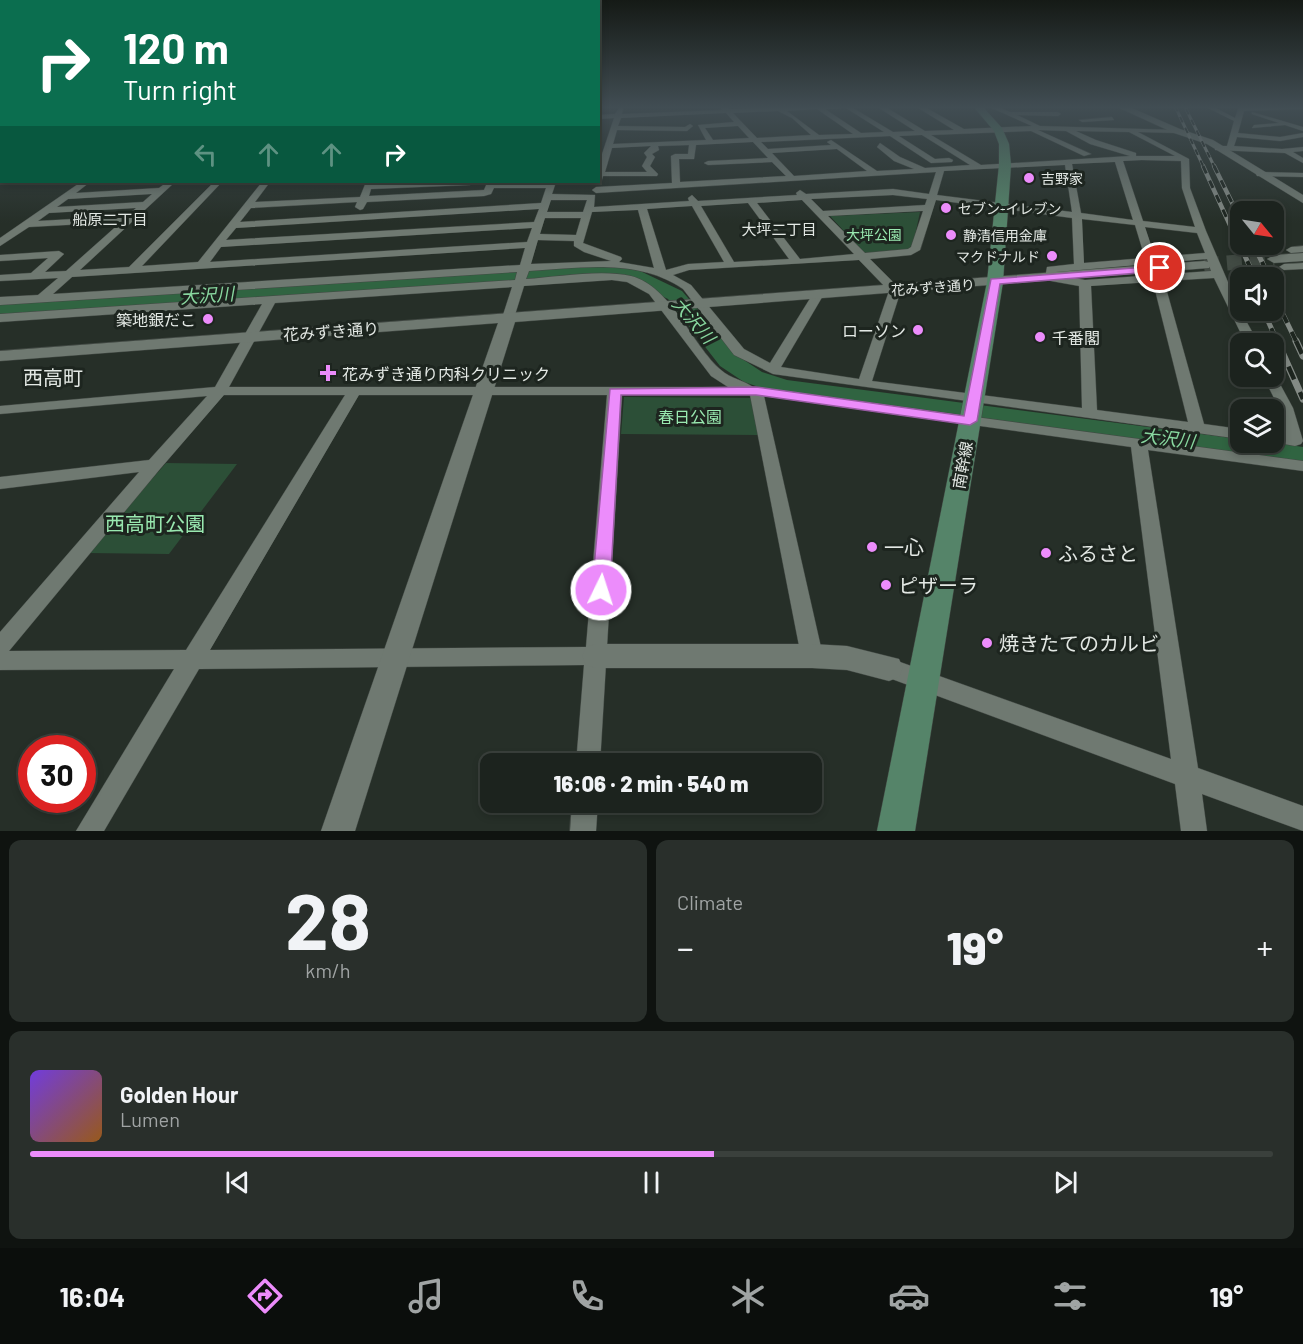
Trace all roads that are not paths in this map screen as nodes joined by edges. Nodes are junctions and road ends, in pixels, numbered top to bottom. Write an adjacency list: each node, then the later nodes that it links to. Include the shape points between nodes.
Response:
1 (635, 145): 20 (street)
2 (656, 145): 42 (street, via 648,153 651,157 646,166 654,174)
3 (693, 145): 56 (street, via 691,157 675,156)
4 (759, 145): 21 (street)
5 (826, 145): 21 (street)
6 (836, 145): 38 (street)
7 (880, 145): 36 (street, via 897,159)
8 (909, 145): 29 (street, via 934,161)
9 (943, 145): 29 (street)
10 (1004, 145): 33 (main road, 南幹線)
11 (1045, 145): 26 (street)
12 (1066, 145): 23 (street)
13 (1099, 145): 25 (street)
14 (1158, 145): 27 (street)
15 (1214, 145): 17 (street)
16 (1231, 145): 18 (street)
17 (1218, 148): 18 (street); 39 (street)
18 (1230, 148): 22 (street)
19 (1303, 149): 22 (street)
20 (605, 150): 37 (street)
21 (764, 150): 28 (street); 30 (street, via 735,150)
22 (1287, 151): 31 (street)
23 (1086, 154): 25 (street); 26 (street)
24 (1053, 155): 26 (street)
25 (1121, 155): 26 (street); 27 (street); 77 (street)
26 (1068, 158): 33 (street); 74 (street)
27 (1185, 159): 81 (street, via 1186,188)
28 (773, 160): 30 (street); 41 (street)
29 (968, 160): 34 (street)
30 (744, 161): 32 (street)
31 (1303, 161)
32 (708, 163)
33 (1005, 165): 34 (street); 67 (main road, 南幹線)
34 (980, 167): 35 (street)
35 (941, 169): 36 (street); 60 (street)
36 (925, 170): 38 (street)
37 (600, 172)
38 (875, 173): 41 (street)
39 (1260, 174): 40 (street); 61 (street)
40 (1303, 175)
41 (789, 178): 56 (street); 59 (street)
42 (600, 181)
43 (600, 181): 56 (street)
44 (125, 183): 53 (street)
45 (170, 183): 57 (street)
46 (217, 183): 102 (street)
47 (265, 183): 66 (street)
48 (417, 183): 54 (street)
49 (472, 183): 55 (street)
50 (528, 183): 55 (street); 71 (street, via 551,185)
51 (594, 183): 71 (street)
52 (597, 183): 72 (street)
53 (84, 184): 58 (street)
54 (369, 184): 62 (street)
55 (490, 185): 62 (street, via 484,193)
56 (680, 185): 64 (street)
57 (160, 191): 58 (street); 65 (street)
58 (65, 196): 70 (street)
59 (804, 196): 60 (street, via 883,192); 63 (street); 73 (street)
60 (932, 196): 67 (street); 69 (street)
61 (1301, 197)
62 (363, 198): 66 (street); 75 (street)
63 (750, 200): 64 (street); 94 (street)
64 (695, 204): 68 (street); 97 (street)
65 (146, 205): 70 (street); 76 (street)
66 (249, 205): 78 (street)
67 (1002, 205): 74 (street); 112 (main road, 南幹線)
68 (642, 207): 72 (street); 103 (street)
69 (928, 208): 73 (street); 89 (street, via 916,248 901,254)
70 (46, 210): 79 (street)
71 (542, 211): 72 (street); 75 (street); 82 (street); 84 (street)
72 (586, 213): 83 (street)
73 (821, 214): 89 (street)
74 (1077, 215): 77 (street); 98 (street)
75 (355, 218): 78 (street); 82 (street)
76 (130, 219): 79 (street); 104 (street)
77 (1138, 223): 81 (street); 92 (street)
78 (233, 225): 86 (street)
79 (22, 227): 80 (street); 85 (street)
80 (0, 231)
81 (1201, 231): 93 (street)
82 (346, 236): 86 (street); 90 (street)
83 (579, 238): 84 (street); 96 (street, via 582,247 615,258)
84 (532, 241): 90 (street); 101 (street)
85 (0, 243)
86 (218, 244): 99 (street)
87 (1303, 249): 88 (street)
88 (1297, 253): 95 (street)
89 (861, 256): 94 (street); 114 (street)
90 (336, 257): 99 (street); 110 (street)
91 (0, 258): 106 (street, via 59,254)
92 (1151, 260): 93 (street); 98 (street)
93 (1207, 261): 105 (street); 109 (street, 花みずき通り)
94 (797, 262): 97 (street)
95 (1279, 263): 100 (street)
96 (621, 264): 101 (street); 103 (street)
97 (731, 265): 103 (street, via 688,267)
98 (1079, 265): 109 (street, via 1051,269)
99 (201, 266): 102 (street)
100 (1303, 266)
101 (524, 268): 110 (street); 111 (street)
102 (132, 270): 104 (street)
103 (663, 273): 119 (street, via 687,286)
104 (69, 274): 106 (street); 116 (street)
105 (1218, 274): 107 (street); 123 (street)
106 (34, 276): 108 (street)
107 (1157, 277): 113 (street); 137 (street)
108 (0, 278)
109 (1051, 278): 112 (street, 花みずき通り); 113 (street)
110 (325, 280): 116 (street)
111 (520, 282): 117 (street); 120 (street, via 630,279 653,292); 122 (street)
112 (995, 282): 114 (street, 花みずき通り); 134 (main road, 南幹線)
113 (1085, 283): 136 (street)
114 (895, 290): 115 (street, 花みずき通り); 127 (street)
115 (818, 294): 119 (street, 花みずき通り); 126 (street)
116 (42, 298): 118 (street)
117 (271, 299): 121 (street); 124 (street)
118 (0, 301)
119 (698, 303): 120 (street, 花みずき通り); 126 (street, via 739,352)
120 (663, 306): 122 (street, 花みずき通り); 130 (street, via 716,373 733,384)
121 (0, 318)
122 (508, 318): 124 (street, 花みずき通り); 132 (street)
123 (1248, 333)
124 (250, 337): 125 (street, 花みずき通り); 128 (street)
125 (0, 356)
126 (772, 370): 127 (street)
127 (864, 384): 134 (street)
128 (220, 391): 131 (street); 135 (street); 141 (street)
129 (615, 391): 130 (street); 132 (street); 145 (street)
130 (756, 391): 134 (street); 146 (street)
131 (354, 392): 132 (street); 148 (street)
132 (483, 393): 147 (street)
133 (1284, 404): 139 (street, via 1295,441)
134 (972, 409): 136 (street); 140 (street); 151 (main road, 南幹線)
135 (0, 410)
136 (1090, 413): 137 (street)
137 (1197, 428): 138 (street)
138 (1230, 433)
139 (1284, 439)
140 (1139, 445): 142 (street); 153 (street)
141 (154, 465): 143 (street); 144 (street)
142 (1303, 466)
143 (0, 483)
144 (0, 647)
145 (596, 656): 146 (street); 147 (street); 152 (street)
146 (812, 656): 150 (street, via 847,658)
147 (396, 657): 148 (street); 157 (street)
148 (191, 660): 149 (street); 156 (street)
149 (0, 661)
150 (889, 668): 151 (street)
151 (923, 681): 153 (street); 159 (main road, 南幹線)
152 (589, 753)
153 (1186, 776): 155 (street); 160 (street)
154 (584, 813): 158 (street)
155 (1303, 819)
156 (89, 831)
157 (338, 831)
158 (583, 831)
159 (896, 831)
160 (1194, 831)

